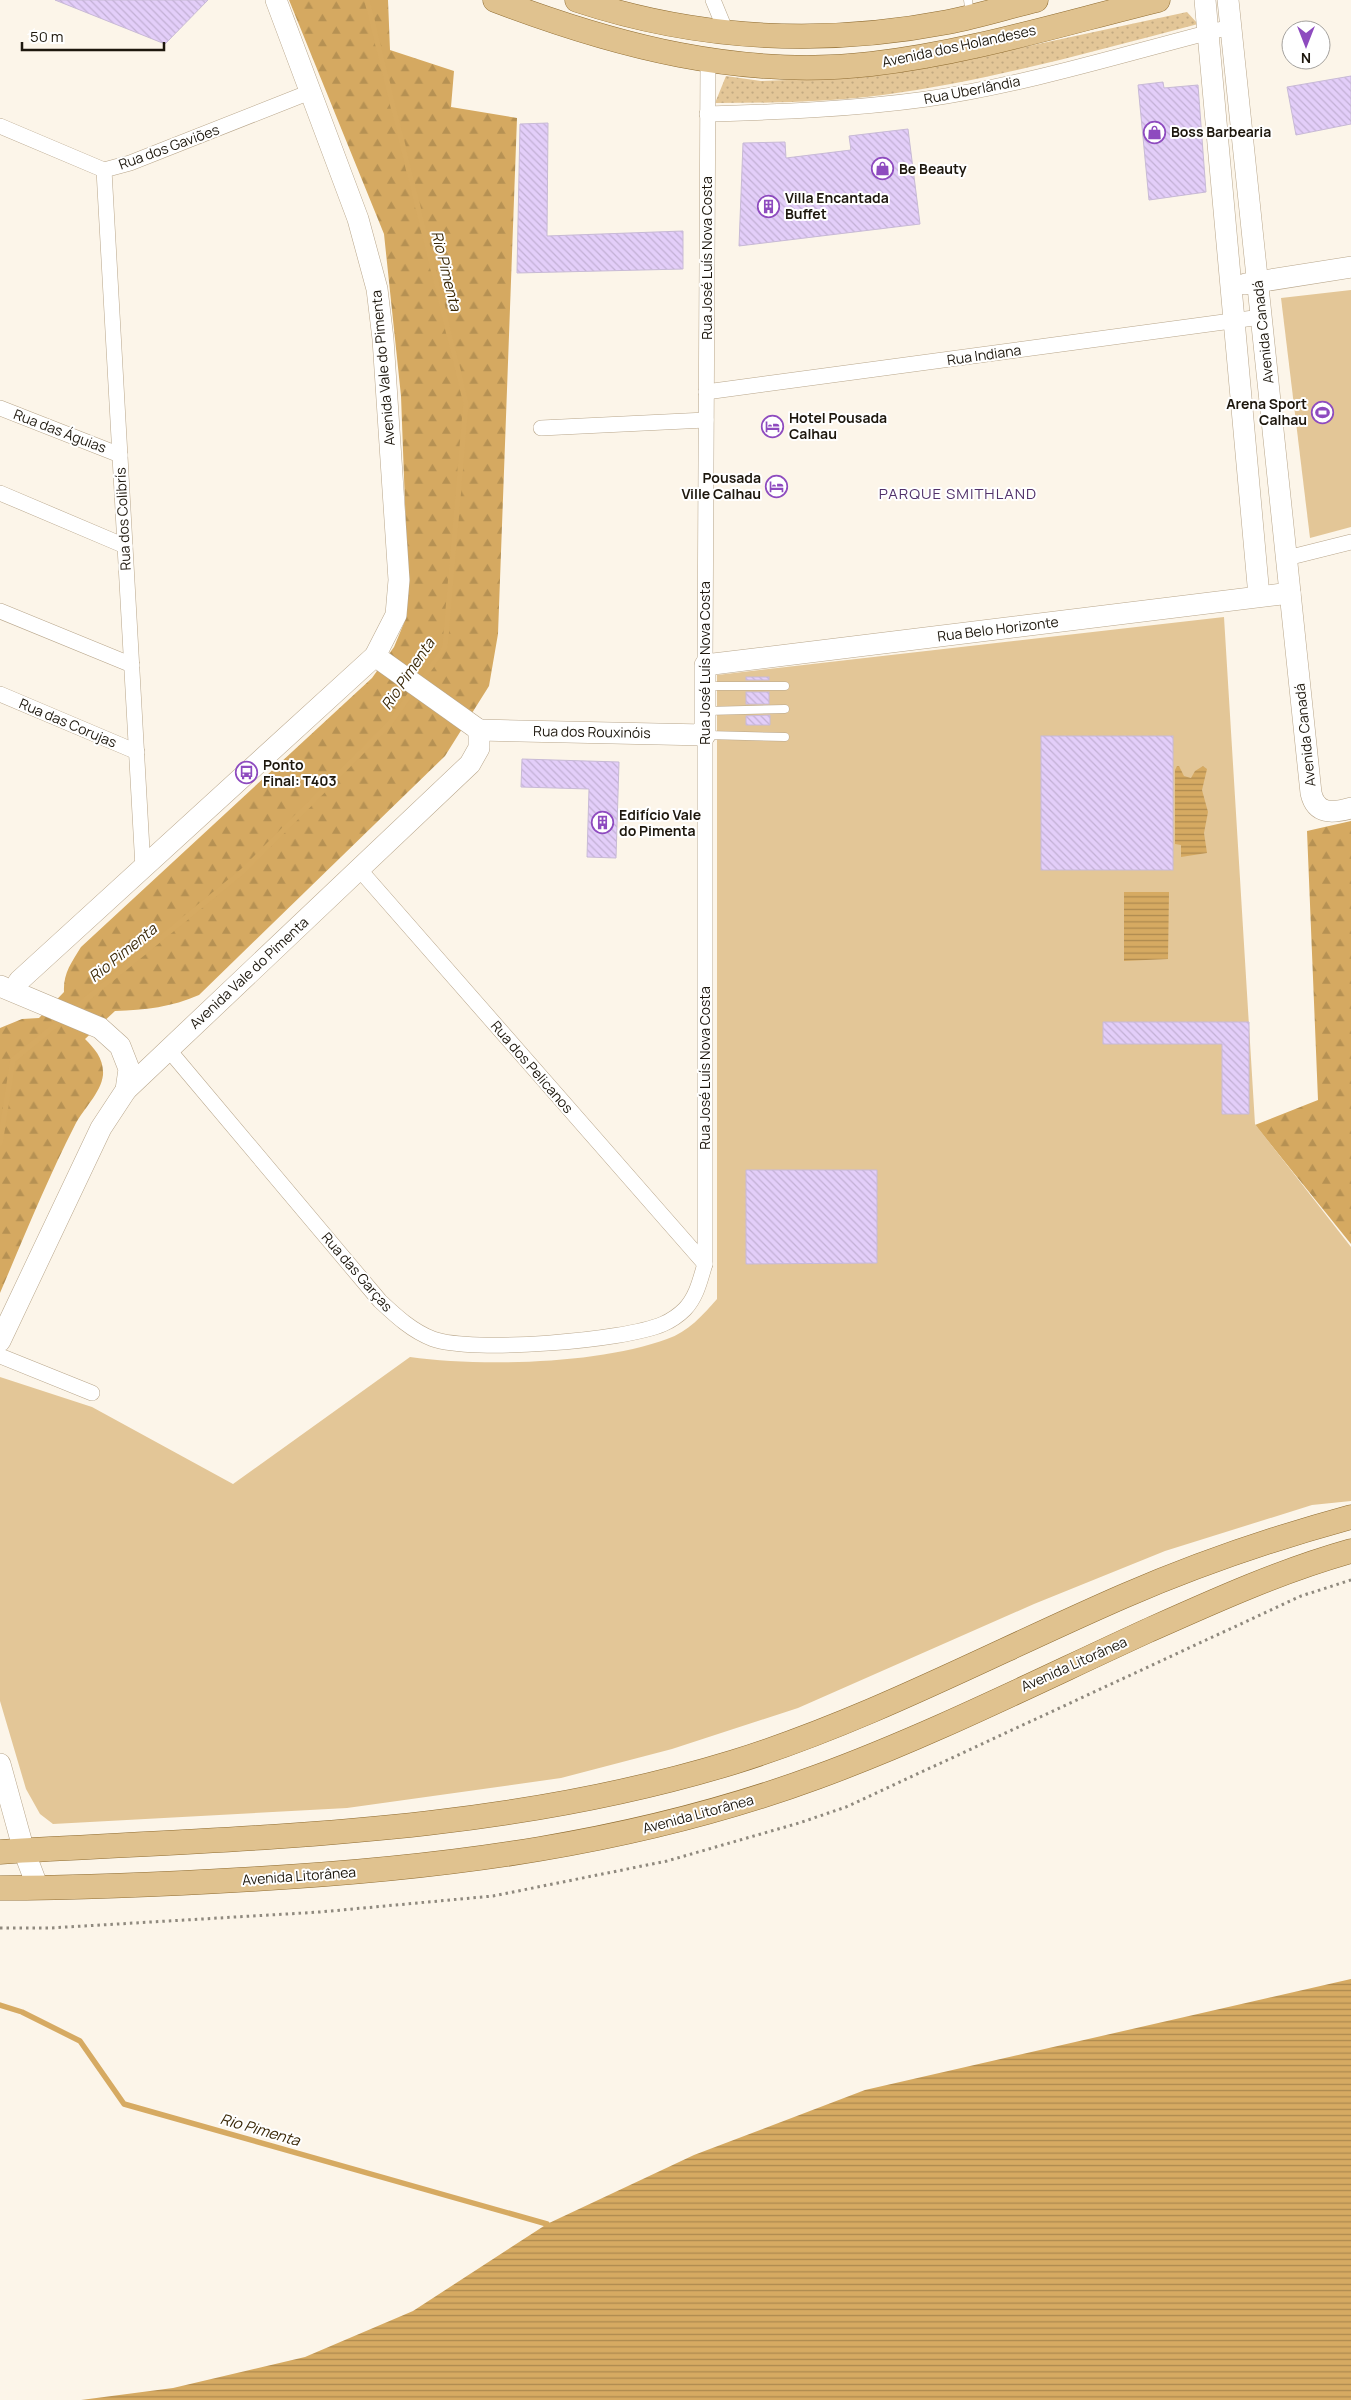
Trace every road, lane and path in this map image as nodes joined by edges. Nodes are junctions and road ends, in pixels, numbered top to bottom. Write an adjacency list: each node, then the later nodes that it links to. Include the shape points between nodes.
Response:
1 (276, 0): 14 (street, Avenida Vale do Pimenta)
2 (496, 0): 13 (main road, Avenida dos Holandeses, via 608,39)
3 (577, 0): 12 (main road, Avenida dos Holandeses, via 634,17)
4 (713, 0): 12 (street)
5 (1036, 0): 9 (main road, Avenida dos Holandeses)
6 (1158, 0): 13 (main road, Avenida dos Holandeses, via 978,45 870,64 829,67)
7 (1206, 0): 11 (street, Avenida Canadá)
8 (1228, 0): 10 (street, Avenida Canadá)
9 (969, 8): 12 (main road, Avenida dos Holandeses, via 904,29 850,35)
10 (1230, 27): 11 (street, Rua Uberlândia); 19 (street, Avenida Canadá)
11 (1210, 32): 15 (street, Rua Uberlândia, via 995,87 929,99 802,111); 20 (street, Avenida Canadá)
12 (727, 34)
13 (708, 62): 15 (street, Rua José Luís Nova Costa)
14 (310, 92): 17 (street, Rua dos Gaviões, via 130,163); 35 (street, Avenida Vale do Pimenta, via 369,254 383,339 399,592 393,624)
15 (708, 114): 23 (street, Rua José Luís Nova Costa)
16 (0, 126): 17 (street, Rua dos Gaviões)
17 (104, 170): 27 (street, Rua dos Colibrís)
18 (1351, 267): 19 (street)
19 (1258, 282): 20 (street); 21 (street, Avenida Canadá)
20 (1232, 286): 22 (street, Avenida Canadá)
21 (1261, 317): 22 (street, Rua Indiana); 31 (street, Avenida Canadá)
22 (1235, 321): 23 (street, Rua Indiana); 33 (street, Avenida Canadá)
23 (706, 392): 25 (street, Rua José Luís Nova Costa)
24 (0, 408): 27 (street, Rua das Águias)
25 (706, 420): 26 (street); 37 (street, Rua José Luís Nova Costa)
26 (541, 428)
27 (120, 454): 30 (street, Rua dos Colibrís)
28 (0, 493): 30 (street)
29 (1351, 542): 31 (street)
30 (125, 546): 36 (street, Rua dos Colibrís)
31 (1287, 558): 32 (street, Avenida Canadá)
32 (1290, 592): 33 (street, Rua Belo Horizonte); 47 (street, Avenida Canadá, via 1311,794 1321,810 1330,812)
33 (1258, 596): 37 (street, Rua Belo Horizonte)
34 (0, 611): 36 (street)
35 (374, 656): 43 (street); 48 (street, Avenida Vale do Pimenta)
36 (132, 665): 46 (street, Rua dos Colibrís)
37 (705, 665): 38 (street, Rua José Luís Nova Costa)
38 (705, 686): 39 (lane); 42 (street, Rua José Luís Nova Costa)
39 (785, 686)
40 (0, 694): 46 (street, Rua das Corujas)
41 (785, 709): 42 (lane)
42 (705, 712): 44 (street, Rua José Luís Nova Costa)
43 (479, 730): 44 (street, Rua dos Rouxinóis); 49 (street, Avenida Vale do Pimenta, via 479,748 470,764)
44 (705, 735): 45 (lane); 54 (street, Rua José Luís Nova Costa)
45 (785, 736)
46 (137, 752): 48 (street, Rua dos Colibrís)
47 (1351, 808)
48 (143, 868): 50 (street, Avenida Vale do Pimenta)
49 (359, 870): 51 (street, Avenida Vale do Pimenta); 54 (street, Rua dos Pelicanos)
50 (7, 989): 52 (street, via 100,1028)
51 (168, 1049): 52 (street, Avenida Vale do Pimenta); 53 (street); 54 (street, Rua das Garças, via 380,1301 415,1330 432,1338 453,1344 499,1345 620,1336 663,1324 685,1310 697,1292)
52 (126, 1057): 53 (street, via 129,1069)
53 (126, 1090): 55 (street, via 101,1128)
54 (705, 1264)
55 (0, 1342)
56 (0, 1356): 57 (street)
57 (92, 1393)
58 (1351, 1517): 60 (main road)
59 (1351, 1526): 61 (main road, via 1334,1531 1329,1537 1328,1546)
60 (1269, 1541): 62 (main road, via 1280,1549 1282,1558 1277,1567 1232,1584); 64 (main road, via 1125,1596 882,1706 796,1741 667,1781 524,1811 369,1831)
61 (1346, 1553): 62 (main road, Avenida Litorânea, via 1288,1571)
62 (1213, 1601): 67 (main road, Avenida Litorânea, via 869,1758 762,1796 659,1826 518,1854 421,1867 223,1881)
63 (0, 1764): 64 (street)
64 (24, 1851): 65 (main road); 67 (street)
65 (0, 1852)
66 (0, 1888): 67 (main road, Avenida Litorânea)
67 (38, 1888)

